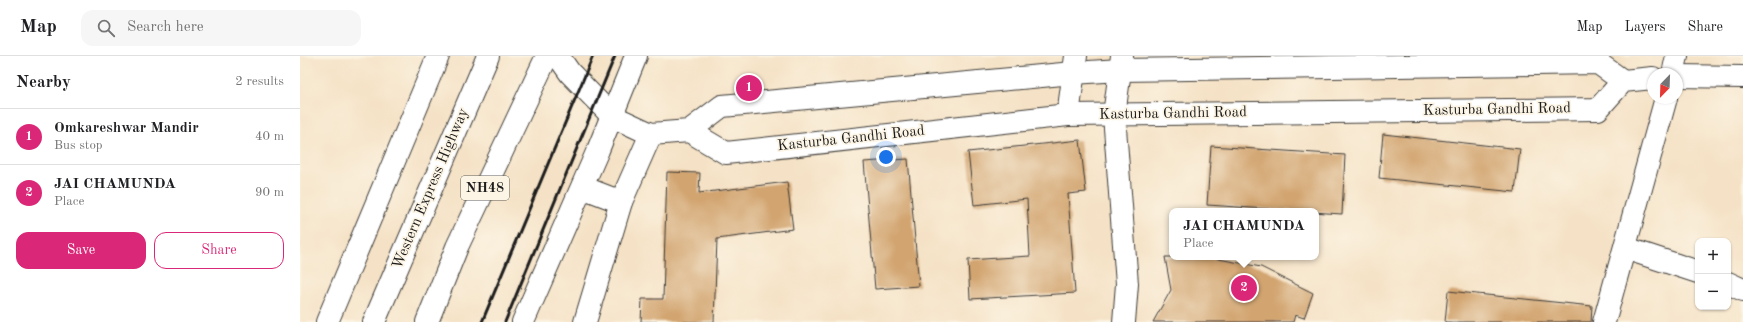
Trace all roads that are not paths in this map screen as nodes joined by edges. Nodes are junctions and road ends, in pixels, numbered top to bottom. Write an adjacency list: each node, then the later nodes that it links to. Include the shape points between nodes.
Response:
1 (438, 56): 26 (main road)
2 (488, 56): 27 (main road, Western Express Highway)
3 (547, 56): 28 (main road, NH48, via 458,247)
4 (558, 56): 17 (main road, via 570,73)
5 (636, 56): 17 (main road)
6 (1677, 56): 9 (main road)
7 (1121, 63): 8 (main road); 13 (main road, via 1598,63); 16 (main road)
8 (1074, 64): 15 (main road); 18 (main road, via 722,106)
9 (1674, 68)
10 (1683, 76): 11 (main road)
11 (1743, 77)
12 (1647, 78): 13 (main road)
13 (1623, 80): 16 (main road, Kasturba Gandhi Road, via 1598,108)
14 (1664, 104): 22 (main road)
15 (1068, 115): 16 (main road, Kasturba Gandhi Road); 18 (main road, Kasturba Gandhi Road, via 726,153)
16 (1114, 115): 31 (main road, via 1127,284)
17 (612, 116): 19 (main road); 20 (main road)
18 (689, 131): 19 (main road)
19 (652, 134): 21 (main road)
20 (582, 187): 21 (main road); 29 (main road)
21 (621, 202): 30 (main road)
22 (1624, 248): 23 (main road); 32 (main road)
23 (1695, 271)
24 (1731, 284): 25 (main road)
25 (1743, 290)
26 (327, 322)
27 (374, 322)
28 (427, 322)
29 (523, 322)
30 (585, 322)
31 (1124, 322)
32 (1604, 322)

